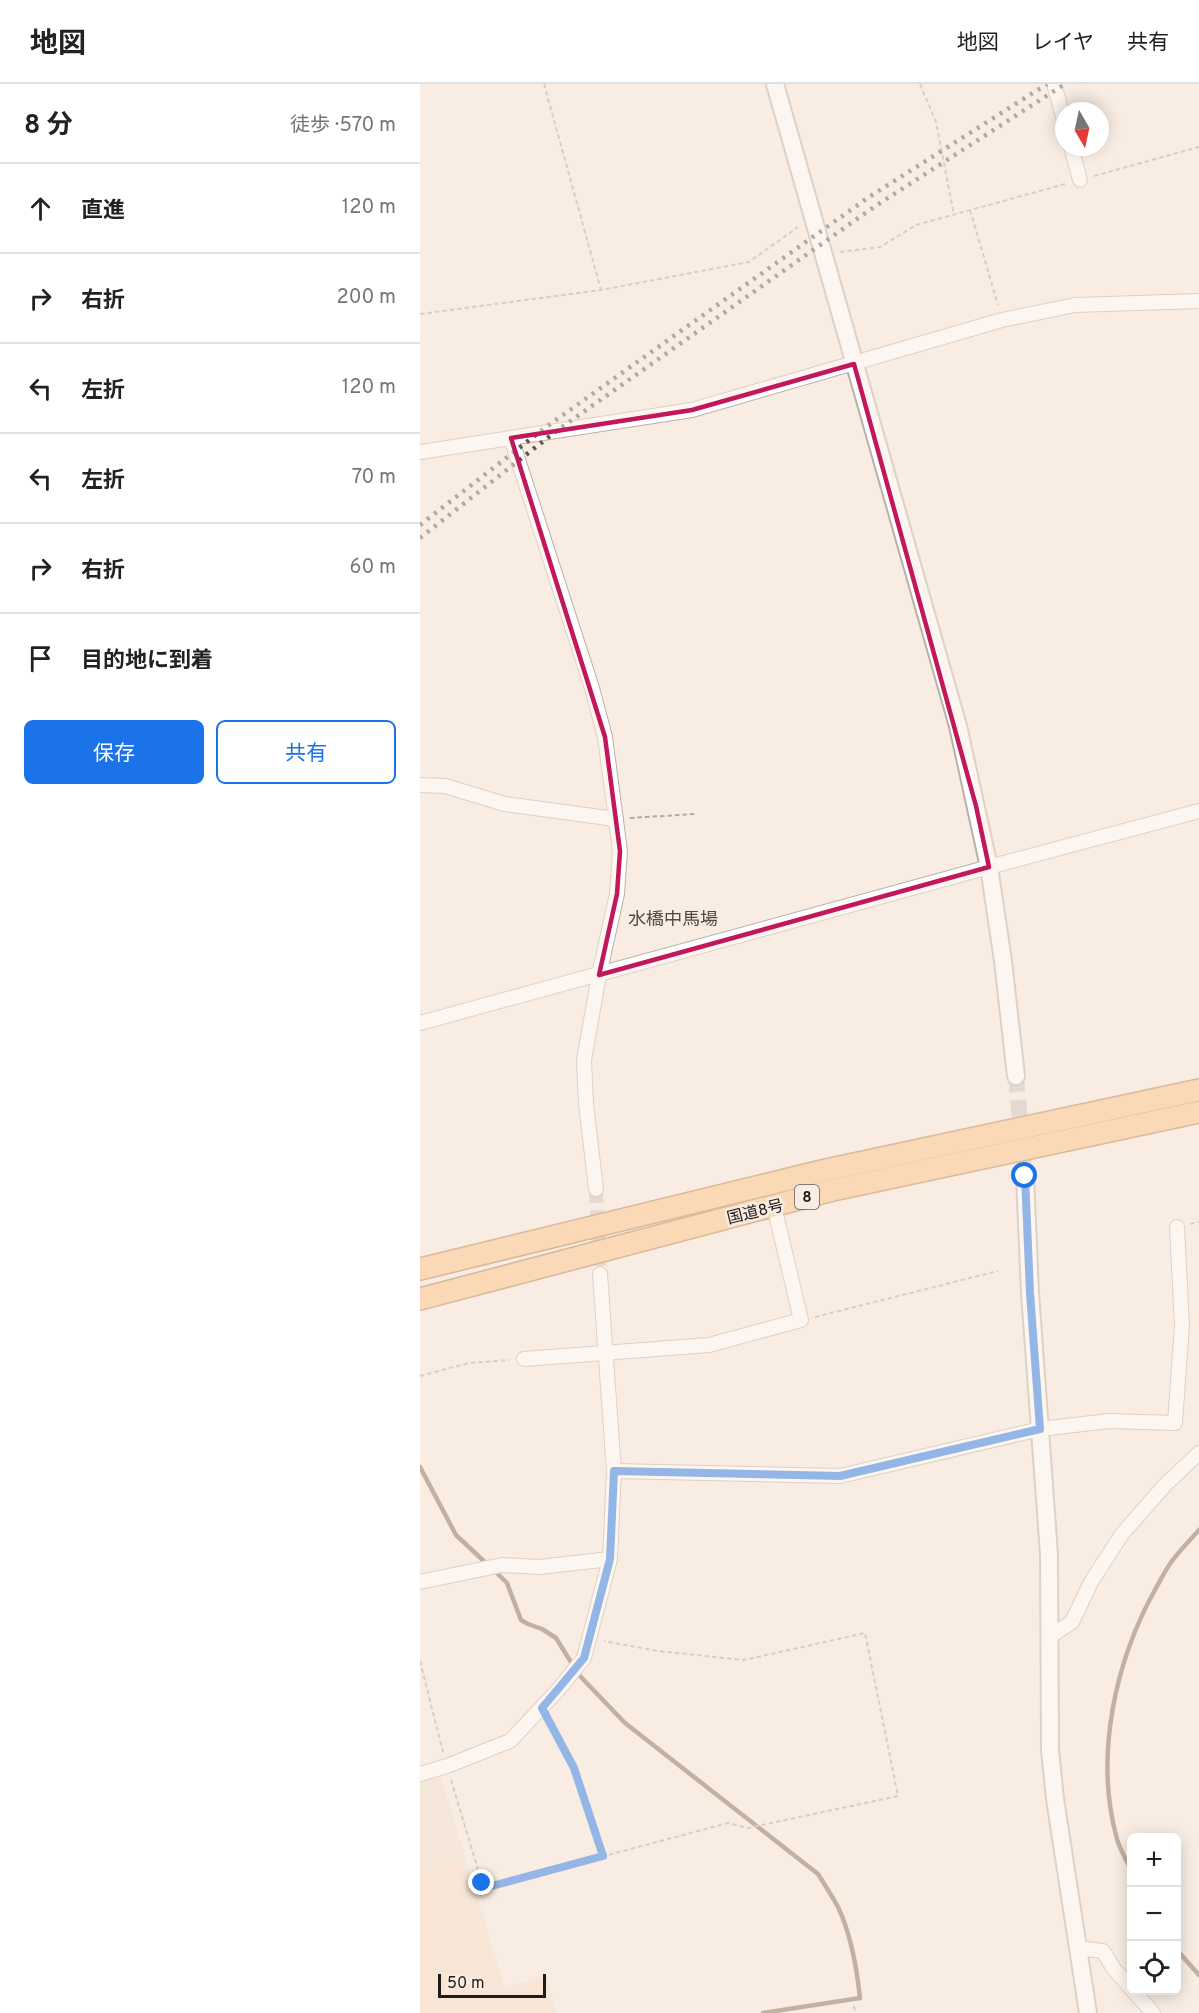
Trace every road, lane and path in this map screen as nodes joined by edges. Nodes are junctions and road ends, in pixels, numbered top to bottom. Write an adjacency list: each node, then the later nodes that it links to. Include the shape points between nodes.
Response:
1 (544, 84): 13 (path)
2 (775, 84): 11 (street)
3 (920, 84): 10 (path, via 936,122)
4 (1054, 84): 5 (street)
5 (1059, 102)
6 (1199, 147): 8 (path)
7 (1073, 156): 8 (street)
8 (1080, 180): 9 (path)
9 (970, 210): 10 (path); 16 (path)
10 (954, 215): 12 (path, via 916,225 880,247 840,253)
11 (813, 217): 12 (street); 13 (path, via 749,262)
12 (823, 251): 17 (street)
13 (601, 290): 15 (path)
14 (1199, 301): 16 (street, via 1075,305)
15 (420, 315)
16 (1002, 320): 17 (street)
17 (854, 364): 18 (street, via 692,410); 24 (street, via 958,726)
18 (511, 438): 19 (street); 23 (street, via 592,688 605,737)
19 (420, 452)
20 (420, 785): 23 (street, via 445,786 505,804)
21 (1199, 811): 24 (street)
22 (695, 814): 23 (path)
23 (615, 819): 25 (street, via 620,851 617,894)
24 (988, 867): 25 (street); 27 (street)
25 (599, 975): 26 (street); 31 (street, via 584,1060)
26 (420, 1023)
27 (1016, 1076)
28 (1199, 1090): 34 (highway, 国道8号 / 8, via 826,1170)
29 (1199, 1112): 32 (highway, 国道8号 / 8)
30 (1025, 1176): 42 (street)
31 (596, 1189)
32 (774, 1206): 37 (highway, 国道8号 / 8); 38 (street)
33 (1177, 1227): 42 (street, via 1182,1325 1175,1423 1109,1421)
34 (420, 1269)
35 (998, 1271): 38 (path)
36 (600, 1274): 39 (street)
37 (420, 1299)
38 (801, 1320): 39 (street, via 709,1345)
39 (607, 1352): 40 (street); 44 (street)
40 (524, 1359): 41 (path, via 469,1363)
41 (420, 1376)
42 (1040, 1429): 44 (street, via 840,1476); 47 (street, via 1049,1554)
43 (1199, 1453): 47 (street, via 1122,1534 1091,1582 1072,1622)
44 (614, 1471): 45 (street)
45 (610, 1559): 46 (street, via 539,1568 502,1564); 48 (street)
46 (420, 1582)
47 (1049, 1637): 54 (street, via 1050,1750)
48 (590, 1638): 50 (street, via 584,1658); 53 (path, via 658,1651 744,1660 865,1633 898,1796 748,1828 728,1823)
49 (420, 1661): 51 (path)
50 (542, 1708): 51 (street, via 510,1741); 53 (path, via 574,1768)
51 (447, 1766): 52 (street); 53 (path, via 482,1883 488,1887)
52 (420, 1774)
53 (603, 1856)
54 (1077, 1948): 57 (street); 58 (street, via 1103,1951)
55 (854, 2006): 56 (path)
56 (855, 2013)
57 (1088, 2013)
58 (1153, 2013)

